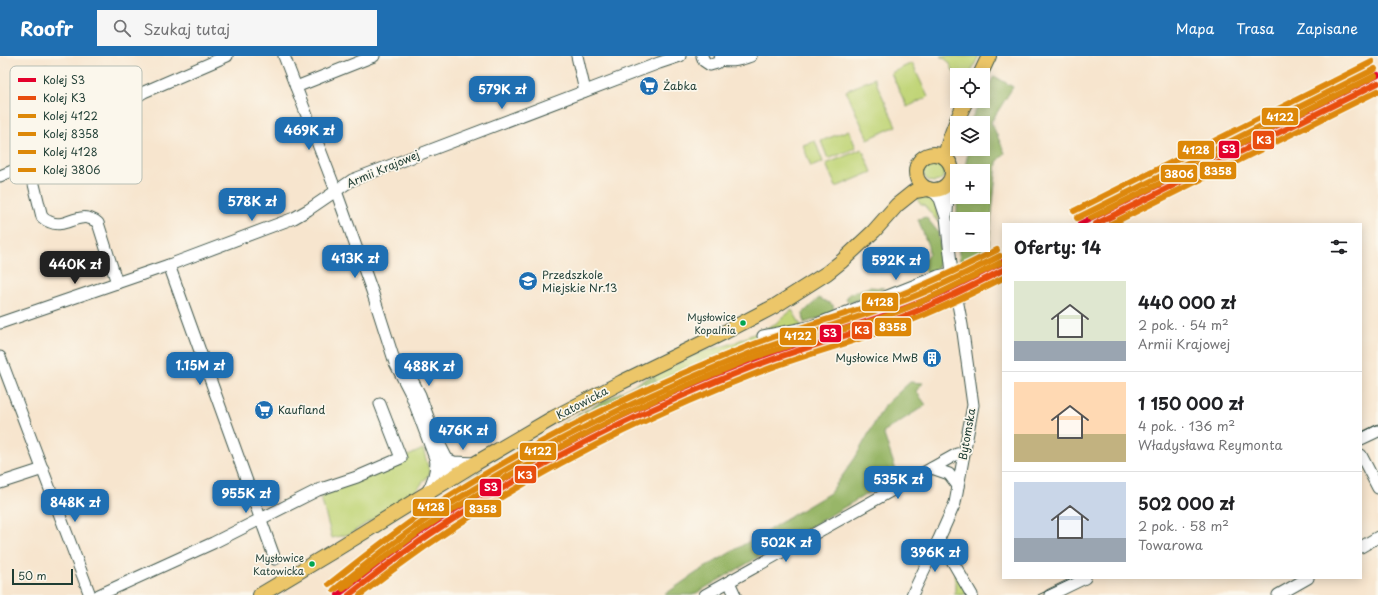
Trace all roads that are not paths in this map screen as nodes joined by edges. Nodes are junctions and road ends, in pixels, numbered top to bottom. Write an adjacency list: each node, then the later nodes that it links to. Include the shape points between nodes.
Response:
1 (227, 56): 13 (street)
2 (284, 56): 11 (street)
3 (374, 56): 11 (street)
4 (577, 56): 12 (street)
5 (680, 56): 12 (street, Armii Krajowej)
6 (702, 56): 9 (street, via 710,65 718,64)
7 (751, 56): 9 (street, via 737,61)
8 (989, 56): 10 (main road)
9 (722, 58)
10 (983, 68)
11 (296, 87): 22 (street)
12 (585, 91): 22 (street, Armii Krajowej, via 352,180)
13 (142, 93)
14 (962, 108): 15 (main road, via 956,121 941,139)
15 (938, 156): 18 (main road, via 921,159); 19 (main road, via 950,164 952,172)
16 (10, 172): 17 (street)
17 (0, 176)
18 (916, 176): 21 (main road, via 918,182); 23 (main road, Katowicka, via 905,187)
19 (949, 182): 21 (main road, via 939,189); 24 (street, Bytomska)
20 (34, 184): 27 (street, via 42,217 51,223 85,217 92,218 98,223)
21 (928, 189): 23 (main road, Katowicka, via 915,191); 24 (street, Bytomska, via 940,199)
22 (336, 191): 25 (street, Armii Krajowej, via 294,218); 30 (street)
23 (897, 204): 41 (main road, Katowicka, via 874,232 842,261 775,306 552,418)
24 (946, 217): 26 (street, Bytomska)
25 (169, 265): 27 (street, Armii Krajowej); 49 (street)
26 (952, 273): 29 (street, via 938,276 808,327); 38 (street, Bytomska, via 973,405)
27 (117, 283): 28 (street, Armii Krajowej)
28 (0, 323)
29 (763, 336)
30 (388, 340): 32 (street); 33 (street, via 395,363)
31 (0, 356): 43 (street)
32 (411, 377): 33 (street); 35 (street)
33 (411, 394): 35 (street); 40 (street)
34 (380, 404): 49 (street, via 402,458 318,490)
35 (424, 407): 40 (street)
36 (1378, 431): 37 (street)
37 (1362, 439)
38 (964, 453): 42 (street, via 957,454); 46 (street, Bytomska)
39 (1362, 457): 47 (street)
40 (441, 460): 41 (street); 44 (street); 48 (street)
41 (476, 463): 44 (main road, Katowicka)
42 (932, 468): 46 (street, via 949,474); 56 (street)
43 (43, 469): 45 (street); 57 (street)
44 (449, 480): 48 (main road, Katowicka)
45 (0, 483)
46 (958, 486): 51 (street, Bytomska, via 955,503)
47 (1378, 488)
48 (426, 494): 59 (main road, Katowicka)
49 (260, 520): 53 (street); 58 (street)
50 (1378, 537): 52 (street)
51 (938, 541): 62 (street, Bytomska); 63 (street, via 943,544)
52 (1362, 546)
53 (275, 559)
54 (1083, 579): 64 (street)
55 (1306, 579): 65 (street)
56 (729, 582): 60 (street); 61 (street)
57 (90, 595)
58 (99, 595)
59 (260, 595)
60 (705, 595)
61 (735, 595)
62 (912, 595)
63 (972, 595)
64 (1050, 595)
65 (1278, 595)

